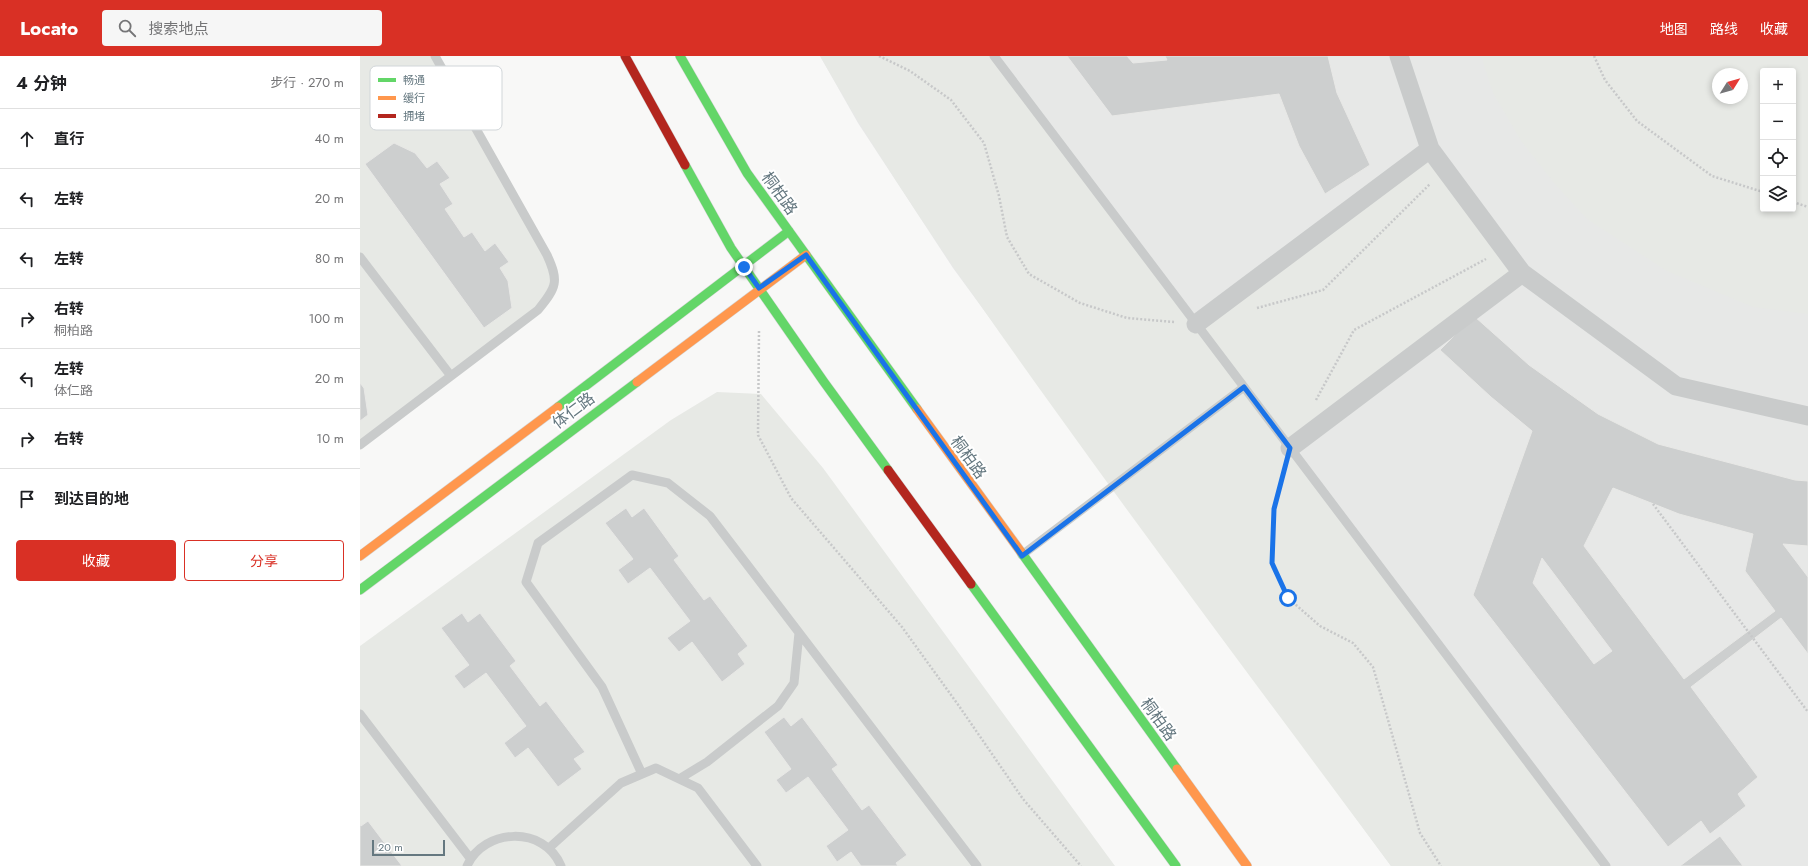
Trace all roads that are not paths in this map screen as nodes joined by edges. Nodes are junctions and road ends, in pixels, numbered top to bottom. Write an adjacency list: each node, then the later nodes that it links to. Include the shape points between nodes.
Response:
1 (435, 56): 6 (lane)
2 (625, 56): 12 (main road)
3 (680, 56): 9 (main road, 桐柏路, via 748,173)
4 (994, 56): 15 (lane)
5 (1399, 56): 8 (street)
6 (441, 66)
7 (476, 130): 16 (lane, via 555,273 552,293 538,310)
8 (1430, 149): 13 (street); 15 (street)
9 (789, 231): 10 (main road, 桐柏路); 12 (main road, 体仁路)
10 (806, 255): 14 (main road, 体仁路); 22 (main road, 桐柏路)
11 (360, 257): 16 (lane)
12 (744, 267): 14 (main road); 21 (main road, 体仁路)
13 (1522, 273): 18 (street, via 1676,386); 20 (street)
14 (759, 288): 23 (main road, 体仁路); 33 (main road, via 824,382)
15 (1196, 324): 17 (lane)
16 (451, 376): 19 (lane)
17 (1244, 387): 20 (lane); 22 (lane)
18 (1808, 416)
19 (360, 445)
20 (1290, 448): 35 (lane)
21 (360, 556)
22 (1022, 556): 34 (main road, 桐柏路)
23 (360, 590)
24 (799, 633): 26 (lane, via 710,516 668,484 632,475 538,543 526,582 602,687); 27 (lane, via 794,683 778,706 707,762); 32 (lane)
25 (360, 714): 29 (lane)
26 (642, 774): 27 (lane, via 656,768); 28 (lane, via 621,783)
27 (679, 779): 31 (lane, via 698,788)
28 (549, 848): 29 (lane, via 535,840 517,835 499,837 483,845); 30 (lane)
29 (469, 862)
30 (561, 866)
31 (757, 866)
32 (976, 866)
33 (1176, 866)
34 (1247, 866)
35 (1606, 866)

